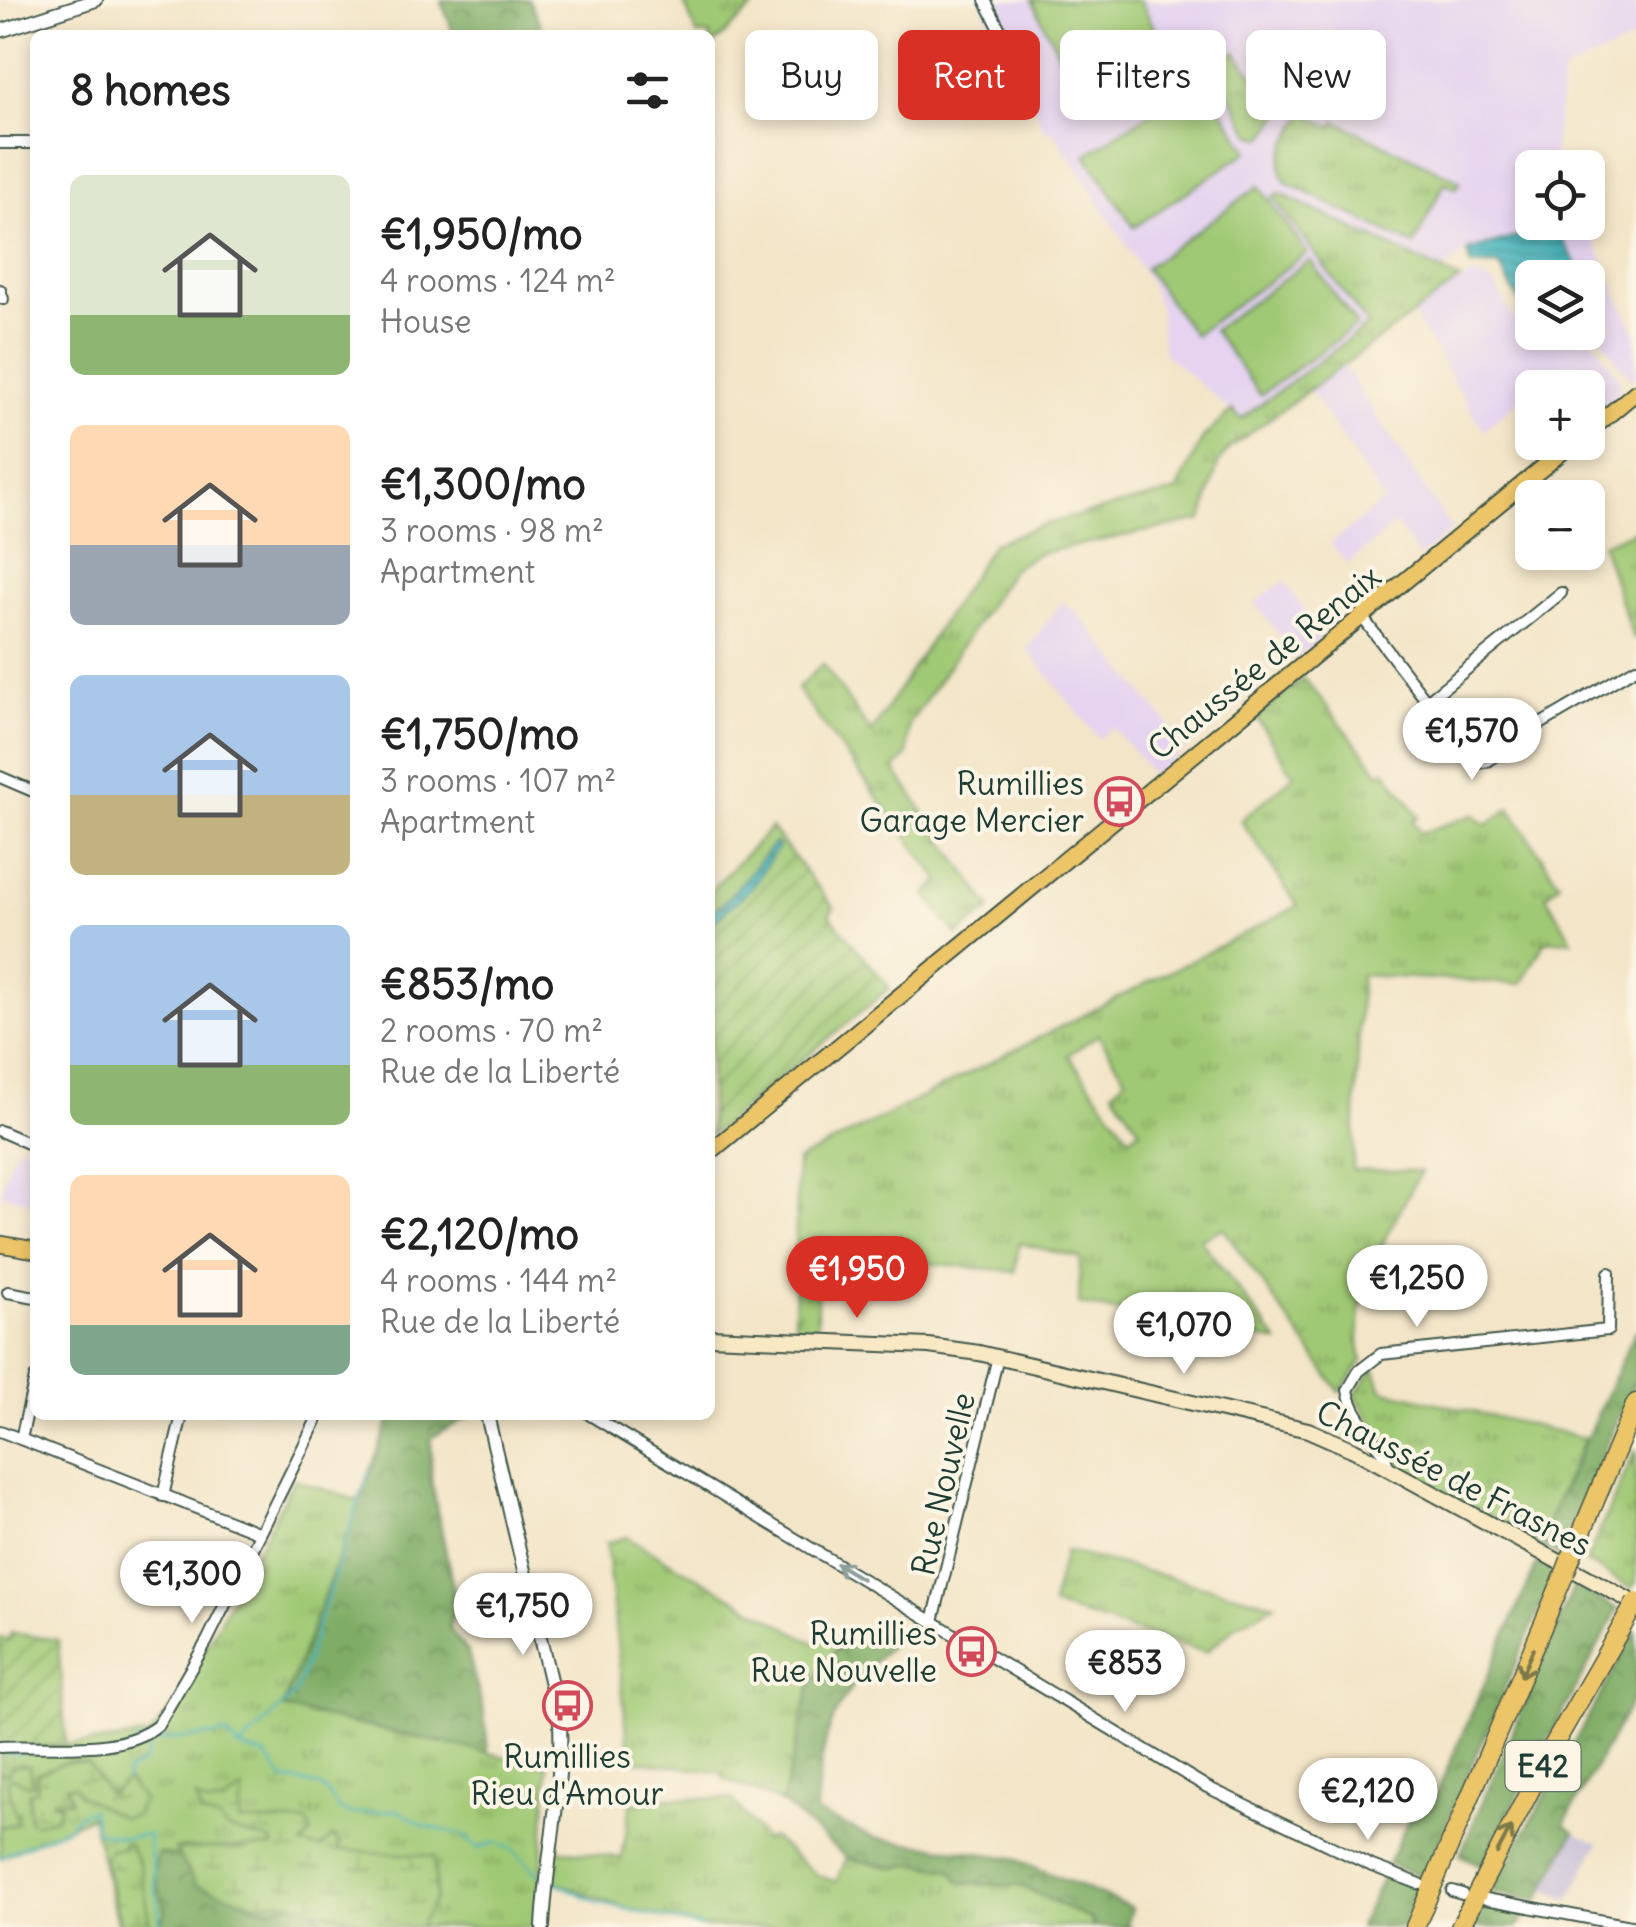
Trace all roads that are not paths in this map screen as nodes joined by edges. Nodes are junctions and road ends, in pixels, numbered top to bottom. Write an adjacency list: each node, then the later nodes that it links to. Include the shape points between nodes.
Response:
1 (96, 0): 4 (street)
2 (986, 0): 3 (street)
3 (1001, 30)
4 (0, 32)
5 (30, 143): 6 (street)
6 (0, 144)
7 (1636, 392): 8 (main road)
8 (1605, 418)
9 (1552, 460): 11 (main road, Chaussée de Renaix)
10 (1561, 593): 13 (street)
11 (1362, 616): 13 (street); 18 (main road, Chaussée de Renaix)
12 (1636, 668): 13 (street, via 1476,764)
13 (1426, 702)
14 (0, 777): 15 (street)
15 (30, 790)
16 (0, 1131): 17 (street)
17 (30, 1144)
18 (715, 1148)
19 (0, 1244): 20 (main road)
20 (30, 1249)
21 (1610, 1272): 35 (street, via 1608,1330 1381,1354 1368,1362 1348,1390 1350,1403)
22 (8, 1292): 23 (street)
23 (30, 1296)
24 (715, 1337): 25 (main road, Chaussée de Frasnes, via 929,1346)
25 (998, 1357): 35 (main road, Chaussée de Frasnes, via 1292,1425); 40 (street, Rue Nouvelle)
26 (30, 1398): 34 (street)
27 (1636, 1403): 37 (highway, E42)
28 (181, 1420): 36 (street)
29 (316, 1420): 38 (street)
30 (488, 1420): 44 (street, via 560,1722)
31 (598, 1420): 40 (street, one-way to 31)
32 (0, 1432): 34 (street)
33 (1636, 1432): 37 (highway)
34 (20, 1439): 36 (street)
35 (1389, 1470): 39 (main road, Chaussée de Frasnes)
36 (164, 1496): 38 (street)
37 (1595, 1500): 45 (highway, E42, one-way to 45)
38 (260, 1533): 41 (street, via 178,1693 149,1733 108,1743)
39 (1635, 1605): 46 (highway, E42, one-way to 39)
40 (933, 1622): 42 (street, via 1210,1789)
41 (0, 1747)
42 (1420, 1884)
43 (1486, 1899): 47 (street)
44 (544, 1927)
45 (1415, 1927)
46 (1460, 1927)
47 (1636, 1927)

